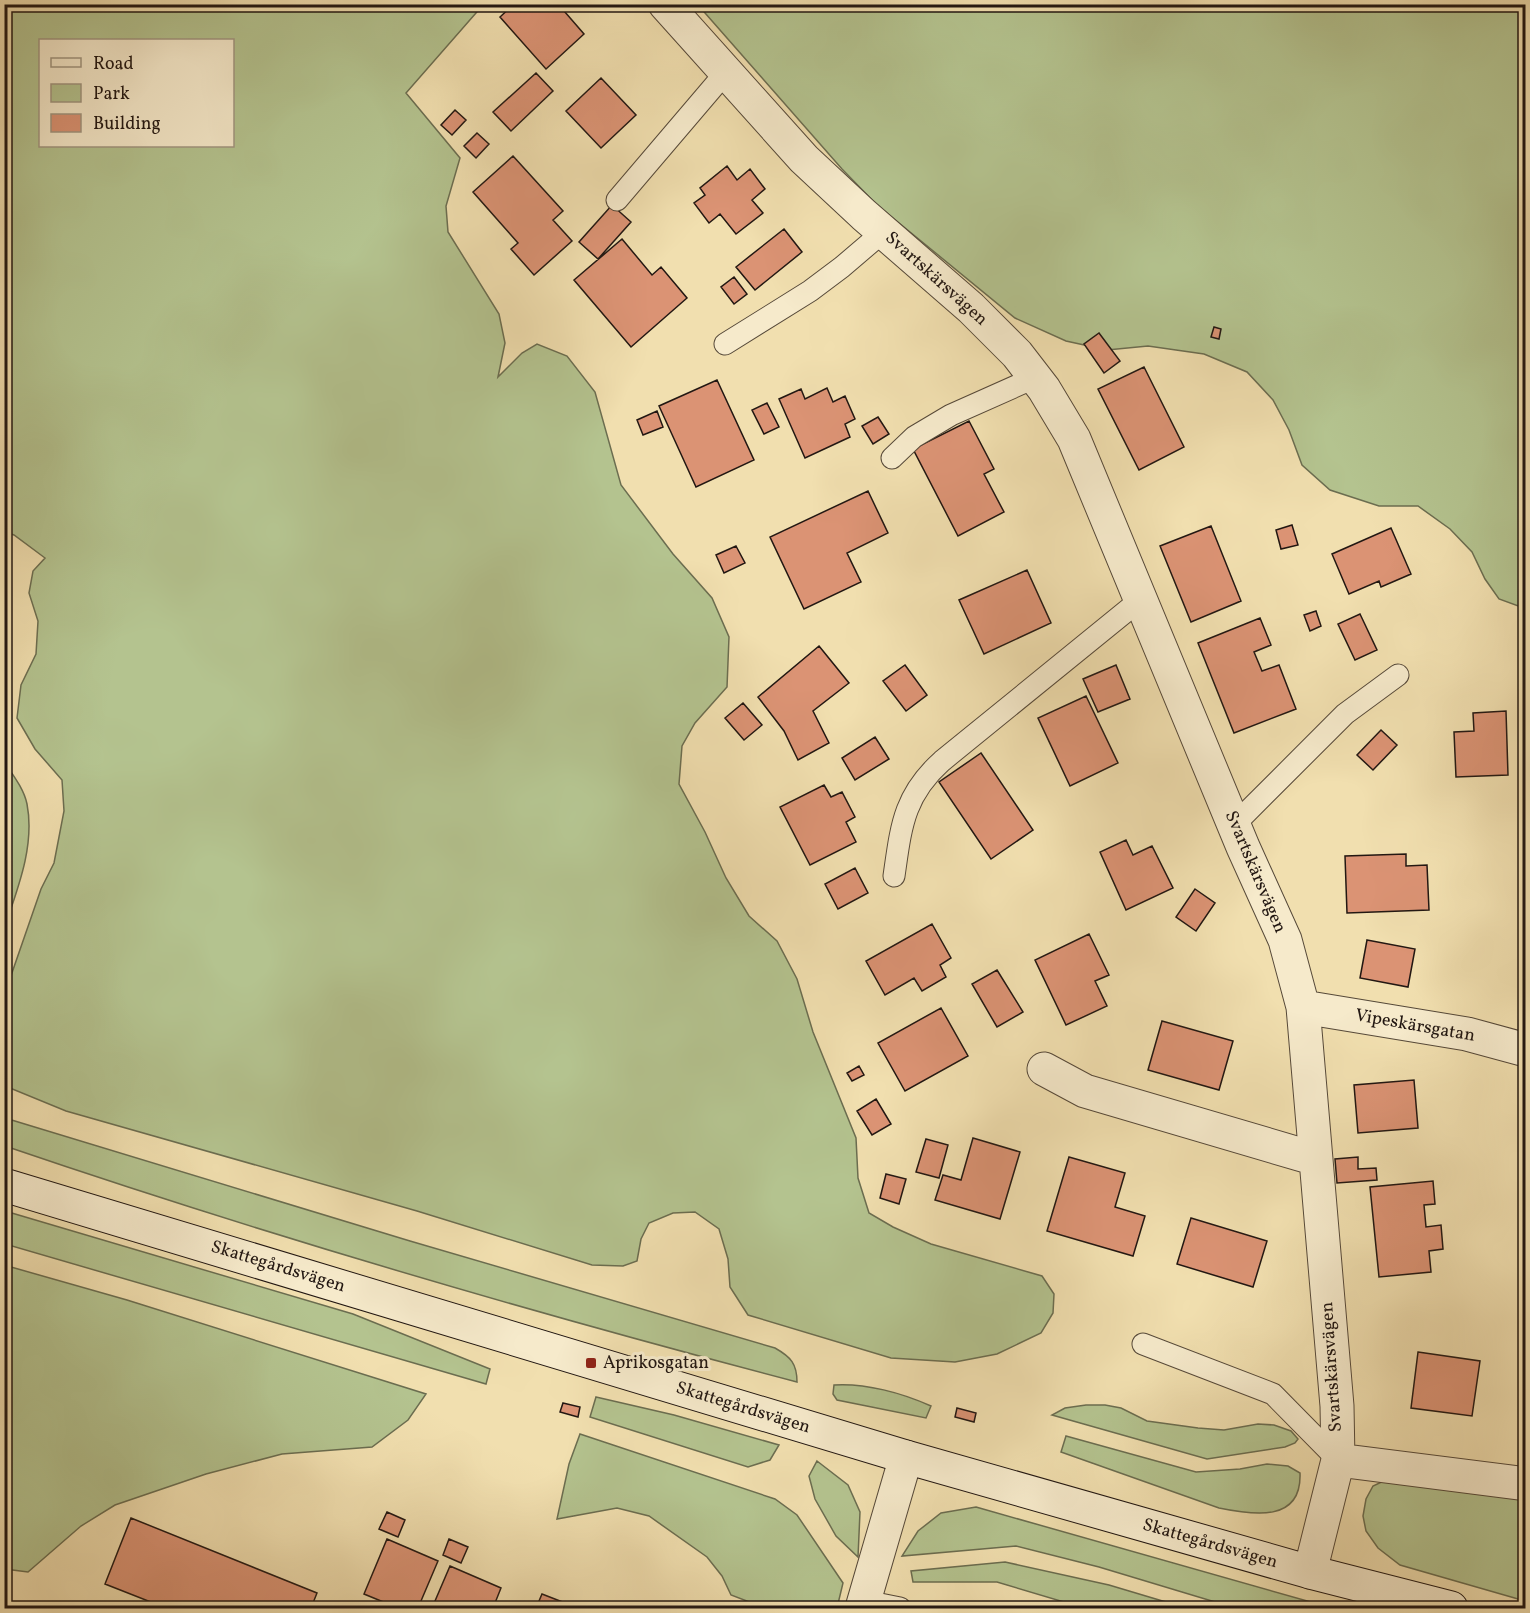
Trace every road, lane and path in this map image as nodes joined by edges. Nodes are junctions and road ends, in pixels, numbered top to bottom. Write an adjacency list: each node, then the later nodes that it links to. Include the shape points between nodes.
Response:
1 (665, 4): 2 (street, Svartskärsvägen)
2 (726, 72): 3 (lane); 4 (street, Svartskärsvägen, via 804,159)
3 (617, 200)
4 (883, 232): 5 (lane, via 810,291); 6 (street, Svartskärsvägen, via 971,308 1017,354)
5 (725, 344)
6 (1034, 378): 7 (lane, via 942,421 914,437); 8 (street, Svartskärsvägen, via 1074,439)
7 (892, 458)
8 (1140, 600): 10 (street, Svartskärsvägen); 11 (lane, via 919,784 901,828)
9 (1398, 675): 10 (lane, via 1345,714)
10 (1234, 825): 12 (street, Svartskärsvägen, via 1284,940)
11 (894, 876)
12 (1303, 1007): 13 (street, Vipeskärsgatan, via 1467,1034); 15 (street, Svartskärsvägen)
13 (1526, 1050)
14 (1044, 1069): 15 (street, via 1085,1090)
15 (1316, 1159): 19 (street, Svartskärsvägen)
16 (4, 1185): 18 (street, Skattegårdsvägen)
17 (1143, 1344): 19 (lane, via 1273,1394)
18 (906, 1457): 21 (street, Skattegårdsvägen); 22 (street)
19 (1338, 1460): 20 (street); 21 (street, Svartskärsvägen)
20 (1526, 1484)
21 (1310, 1572): 24 (street, Skattegårdsvägen)
22 (863, 1605): 23 (lane)
23 (900, 1608)
24 (1451, 1608)

